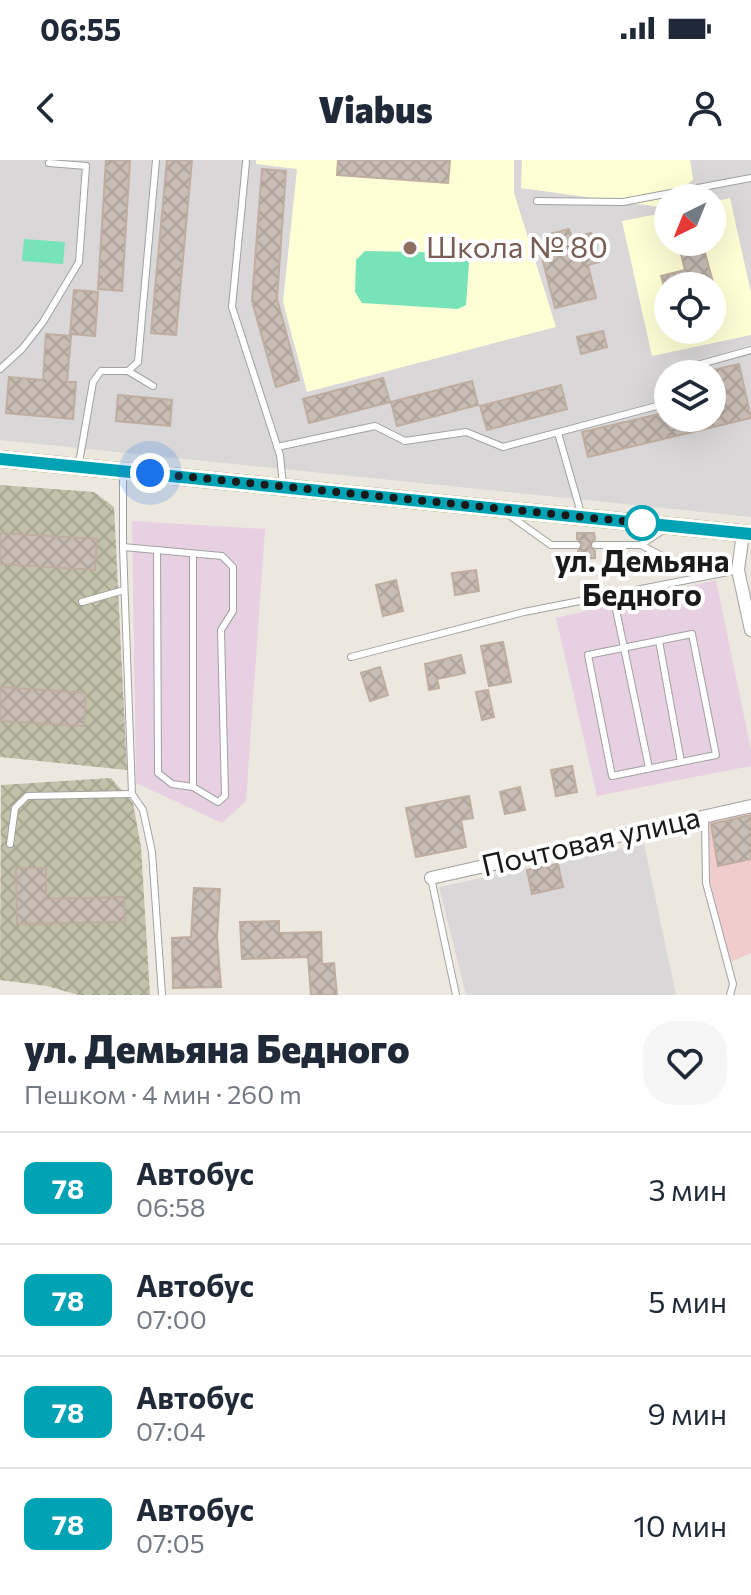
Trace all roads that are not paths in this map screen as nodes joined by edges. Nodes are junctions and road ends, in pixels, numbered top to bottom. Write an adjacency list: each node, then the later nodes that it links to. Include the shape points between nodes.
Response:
1 (156, 160): 9 (lane, via 138,362)
2 (246, 162): 13 (lane, via 232,307)
3 (49, 163): 8 (lane, via 86,166 79,262 43,322)
4 (751, 178): 5 (lane, via 623,202)
5 (537, 201)
6 (751, 350): 7 (lane)
7 (715, 360)
8 (0, 369)
9 (128, 371): 10 (lane); 15 (lane, via 101,371 93,382)
10 (153, 386)
11 (654, 407): 12 (lane)
12 (558, 433): 13 (lane, via 503,447 466,432 405,441 375,426); 19 (lane)
13 (277, 447): 17 (lane)
14 (0, 459): 15 (main road)
15 (78, 467): 16 (main road)
16 (123, 470): 17 (main road); 25 (lane)
17 (283, 487): 18 (main road)
18 (500, 509): 19 (main road); 22 (lane, via 551,545)
19 (582, 517): 20 (main road)
20 (669, 526): 21 (main road); 24 (lane)
21 (747, 533): 28 (street)
22 (577, 545)
23 (595, 545): 24 (lane)
24 (641, 545): 29 (lane)
25 (123, 547): 26 (lane); 30 (lane)
26 (157, 550): 27 (lane); 39 (lane, via 158,773 172,784)
27 (193, 554): 39 (lane); 39 (lane, via 222,556 233,567 233,611 221,630 225,796 218,802)
28 (738, 570): 29 (lane); 33 (street)
29 (702, 577): 31 (lane)
30 (124, 590): 32 (lane); 40 (lane)
31 (613, 595): 35 (lane); 36 (lane)
32 (82, 602)
33 (751, 630)
34 (659, 641): 35 (lane); 37 (lane); 37 (lane, via 692,634 716,755)
35 (624, 648): 38 (lane); 38 (lane, via 588,655 612,776)
36 (351, 657)
37 (681, 762): 38 (lane)
38 (649, 768)
39 (193, 787)
40 (132, 794): 43 (lane, via 27,796 15,808); 45 (lane, via 143,810 152,852)
41 (751, 806): 42 (street, Почтовая улица)
42 (705, 817): 44 (street, Почтовая улица); 47 (lane, via 706,883 733,984)
43 (10, 844)
44 (431, 878): 46 (lane)
45 (162, 995)
46 (456, 995)
47 (730, 995)

